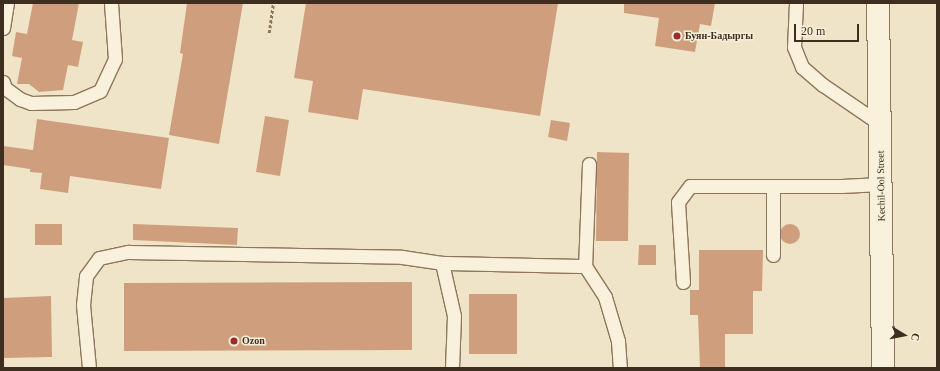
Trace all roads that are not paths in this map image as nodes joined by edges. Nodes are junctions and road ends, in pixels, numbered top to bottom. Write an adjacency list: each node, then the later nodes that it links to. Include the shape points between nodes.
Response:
1 (7, 3): 5 (lane)
2 (111, 3): 6 (lane, via 115,59 100,91 74,102 31,103 20,99 5,88)
3 (796, 3): 7 (lane, via 794,47 802,67 823,85)
4 (878, 3): 7 (street, Kechil-Ool Street)
5 (3, 28)
6 (3, 82)
7 (880, 124): 9 (street, Kechil-Ool Street)
8 (588, 164): 13 (lane)
9 (881, 184): 10 (lane); 18 (street, Kechil-Ool Street)
10 (773, 186): 11 (lane); 14 (lane, via 690,186 678,202)
11 (773, 255)
12 (442, 263): 13 (lane); 15 (lane, via 402,257 128,252 99,258 86,276 83,305); 16 (lane, via 454,316)
13 (585, 266): 17 (lane, via 604,297 618,341)
14 (683, 282)
15 (89, 368)
16 (452, 368)
17 (620, 368)
18 (883, 368)

